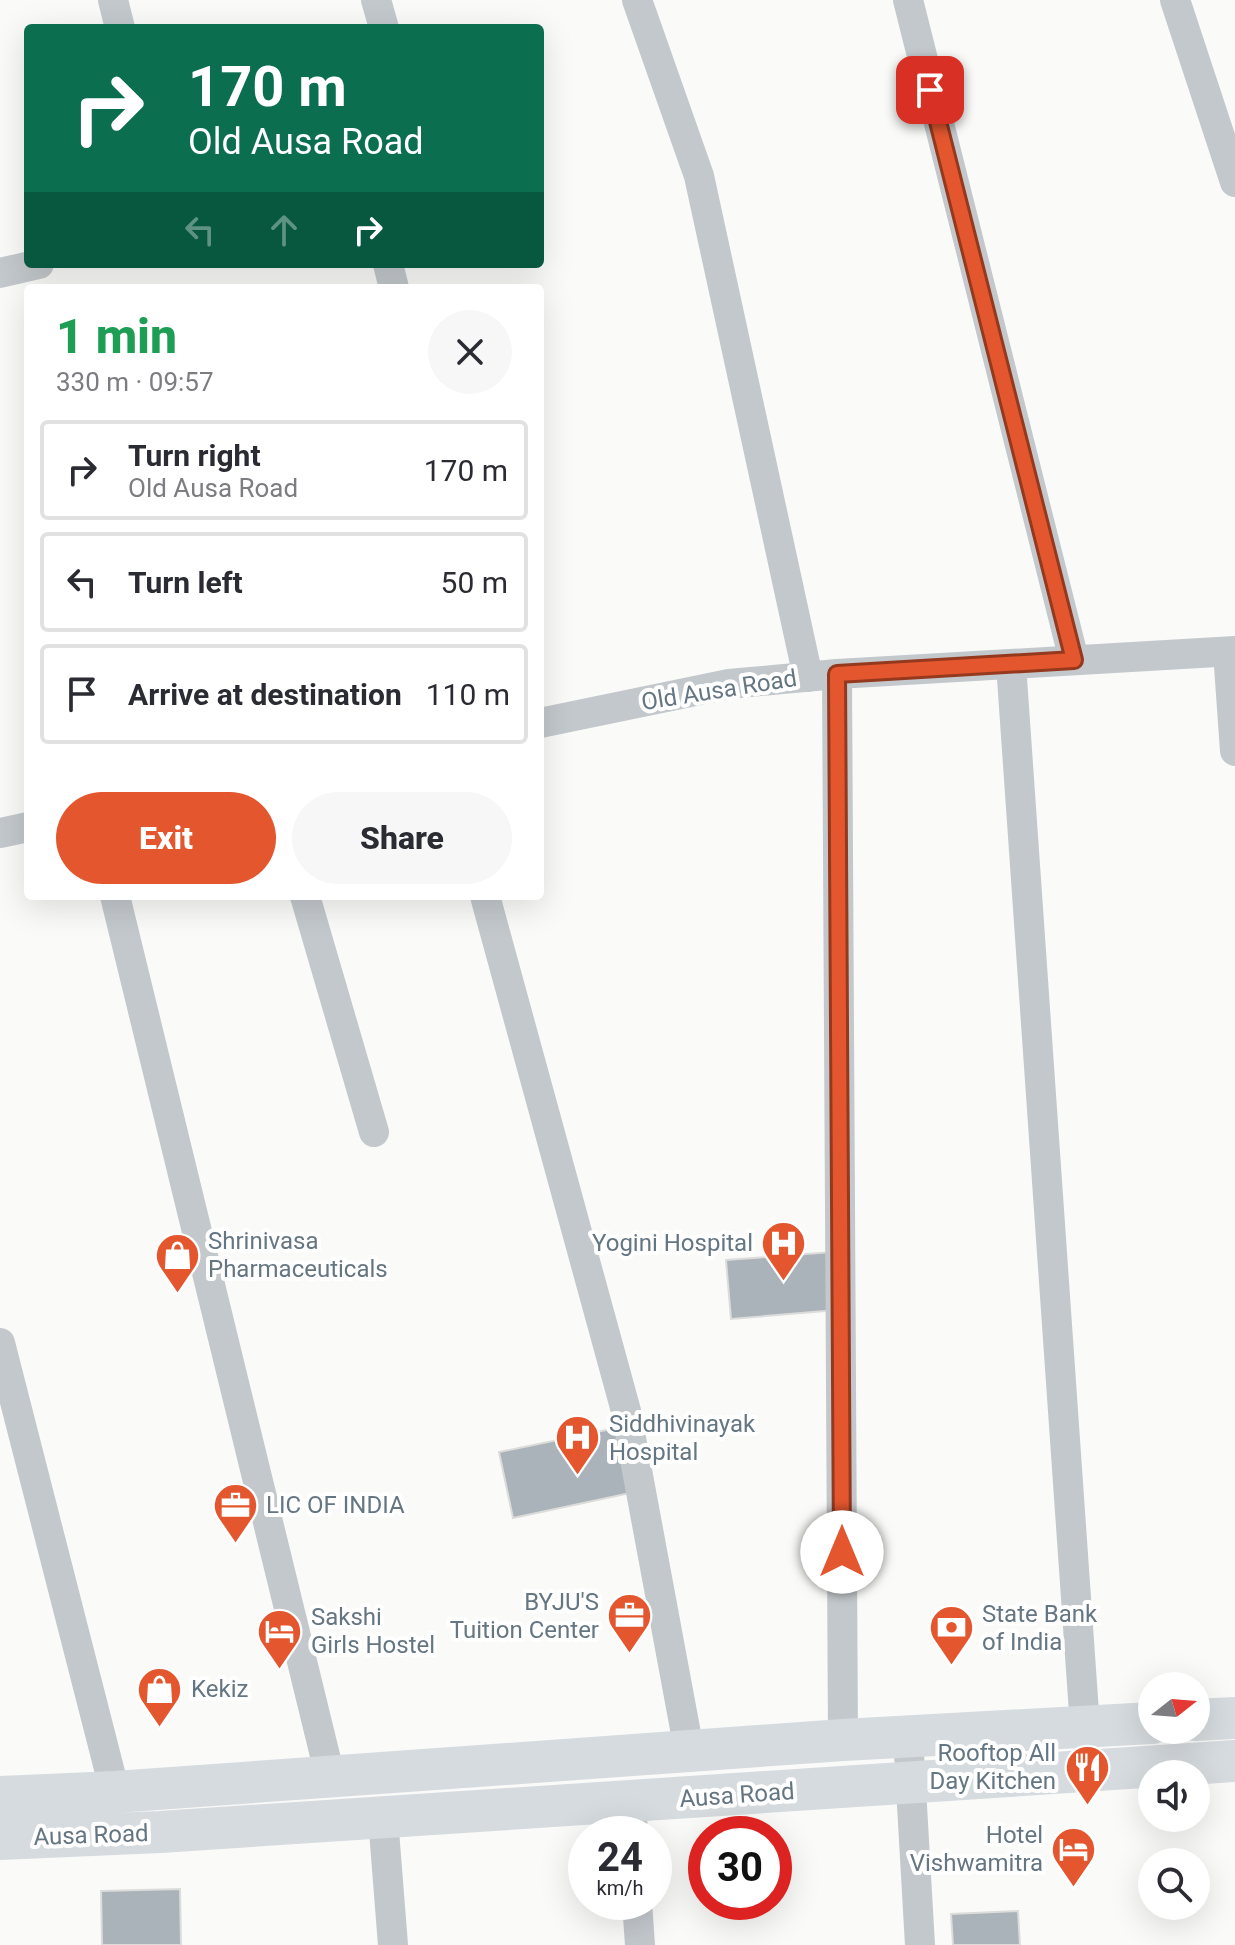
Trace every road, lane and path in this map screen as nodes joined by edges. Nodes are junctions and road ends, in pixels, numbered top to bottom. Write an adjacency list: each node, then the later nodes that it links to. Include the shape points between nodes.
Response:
1 (113, 0): 6 (street)
2 (376, 0): 7 (street)
3 (637, 0): 12 (street, via 699,176)
4 (908, 0): 10 (street)
5 (1175, 0): 8 (street)
6 (119, 24)
7 (383, 24)
8 (1235, 182)
9 (1231, 652): 10 (street, Old Ausa Road); 14 (street)
10 (1074, 660): 11 (street, Old Ausa Road)
11 (1011, 664): 12 (street, Old Ausa Road); 25 (street)
12 (822, 675): 13 (street, Old Ausa Road, via 729,684); 27 (street)
13 (544, 722)
14 (1235, 751)
15 (24, 828): 16 (street)
16 (0, 833)
17 (116, 900): 30 (street)
18 (306, 900): 20 (street)
19 (486, 900): 28 (street, via 626,1411)
20 (374, 1132)
21 (0, 1343): 32 (street)
22 (1235, 1718): 23 (main road)
23 (1210, 1719)
24 (1138, 1724): 25 (main road)
25 (1085, 1727): 26 (main road)
26 (908, 1736): 27 (main road); 31 (street)
27 (843, 1740): 28 (main road)
28 (689, 1750): 30 (main road)
29 (1235, 1761): 31 (main road, Ausa Road)
30 (330, 1776): 32 (main road)
31 (910, 1784): 34 (main road, Ausa Road); 41 (street)
32 (115, 1792): 33 (main road)
33 (0, 1797)
34 (648, 1816)
35 (383, 1818): 36 (main road, Ausa Road); 37 (main road, Ausa Road); 39 (street)
36 (568, 1818)
37 (0, 1839)
38 (638, 1920): 40 (street)
39 (393, 1945)
40 (640, 1945)
41 (920, 1945)

